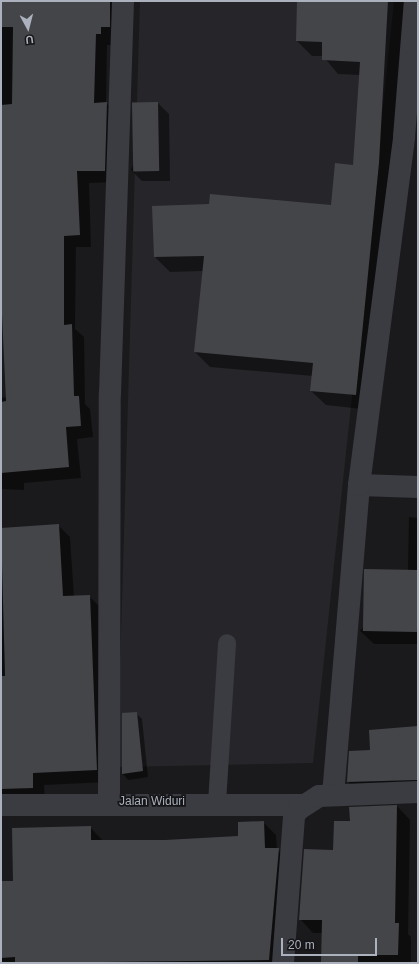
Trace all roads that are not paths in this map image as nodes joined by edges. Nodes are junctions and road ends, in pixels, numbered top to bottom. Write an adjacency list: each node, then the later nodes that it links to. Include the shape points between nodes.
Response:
1 (123, 1): 8 (street, via 110,394)
2 (415, 1): 3 (street, via 404,136)
3 (359, 485): 4 (street); 7 (street)
4 (418, 487)
5 (227, 643): 9 (lane)
6 (418, 792): 7 (street)
7 (333, 795): 11 (street, via 310,799)
8 (109, 802): 9 (street, Jalan Widuri); 10 (street, Jalan Widuri)
9 (217, 802): 11 (street, Jalan Widuri)
10 (1, 805)
11 (303, 805): 12 (street, via 294,816)
12 (283, 963)

